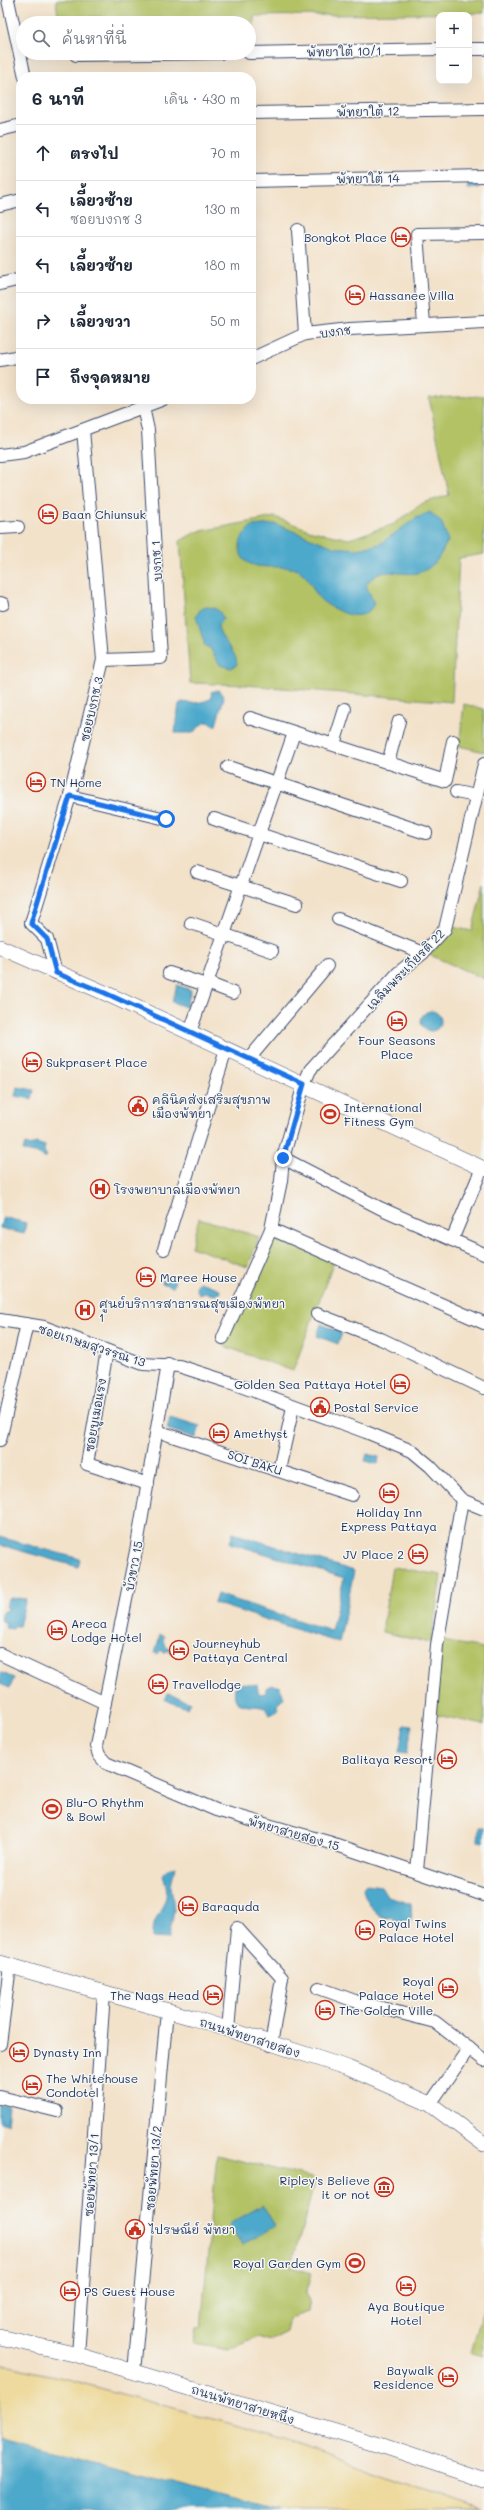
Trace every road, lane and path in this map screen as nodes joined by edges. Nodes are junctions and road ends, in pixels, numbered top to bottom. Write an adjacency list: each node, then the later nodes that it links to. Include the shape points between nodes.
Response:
1 (8, 0): 2 (street)
2 (16, 36)
3 (484, 48): 5 (street)
4 (436, 49): 6 (street, พัทยาใต้ 10/1)
5 (472, 49)
6 (256, 52)
7 (21, 60): 8 (street)
8 (24, 72)
9 (484, 109): 10 (street, พัทยาใต้ 12)
10 (256, 112)
11 (16, 126): 12 (street)
12 (0, 130)
13 (484, 176): 14 (street, พัทยาใต้ 14)
14 (256, 181)
15 (16, 201): 16 (street)
16 (0, 205)
17 (298, 230): 23 (street)
18 (484, 233): 22 (street, via 417,234)
19 (16, 281): 20 (street)
20 (0, 284)
21 (484, 322): 22 (street, บงกช)
22 (424, 324): 23 (street, บงกช)
23 (305, 334): 25 (street, บงกช)
24 (16, 357): 26 (street)
25 (256, 357)
26 (0, 360)
27 (138, 405): 28 (street); 32 (street, บงกช 1, via 148,430 161,658)
28 (83, 430): 29 (street, via 24,452); 32 (street, ซอยบงกช 3)
29 (0, 455)
30 (18, 527): 31 (street)
31 (0, 528)
32 (103, 660): 44 (street, ซอยบงกช 3)
33 (345, 709): 38 (street)
34 (250, 718): 36 (street)
35 (399, 721): 39 (street)
36 (294, 733): 38 (street); 42 (street)
37 (453, 741): 39 (street, via 445,781)
38 (334, 744): 39 (street)
39 (388, 763)
40 (484, 764): 45 (street, เฉลิมพระเกียรติ 22)
41 (228, 767): 42 (street)
42 (277, 782): 48 (street); 49 (street)
43 (456, 792): 45 (street)
44 (70, 796): 46 (street); 61 (street, ซอยบงกช 3, via 31,923 47,939)
45 (476, 796): 59 (street, เฉลิมพระเกียรติ 22, via 445,929)
46 (166, 819)
47 (214, 819): 49 (street)
48 (426, 833)
49 (259, 835): 51 (street); 52 (street)
50 (197, 872): 52 (street)
51 (401, 881)
52 (241, 885): 53 (street); 56 (street)
53 (297, 904)
54 (338, 919): 59 (street)
55 (191, 923): 56 (street)
56 (224, 935): 58 (street); 63 (street)
57 (0, 947): 61 (main road)
58 (272, 951)
59 (423, 953): 68 (street, เฉลิมพระเกียรติ 22, via 398,973 310,1070)
60 (327, 966): 67 (street)
61 (56, 973): 65 (main road)
62 (169, 973): 63 (street)
63 (207, 984): 64 (street); 65 (street)
64 (234, 993)
65 (190, 1032): 66 (main road)
66 (226, 1050): 67 (main road); 73 (street)
67 (248, 1060): 68 (main road)
68 (304, 1084): 69 (street, เฉลิมพระเกียรติ 22); 70 (main road)
69 (283, 1158): 71 (street, เฉลิมพระเกียรติ 22, via 282,1181); 72 (street)
70 (483, 1169): 72 (street)
71 (271, 1230): 77 (street); 79 (street, เฉลิมพระเกียรติ 22)
72 (452, 1240): 74 (street)
73 (164, 1249)
74 (484, 1254)
75 (317, 1314): 82 (street, via 381,1338)
76 (0, 1320): 78 (street, ซอยเกษมสุวรรณ 13)
77 (484, 1323)
78 (27, 1324): 80 (street, ซอยเกษมสุวรรณ 13, via 44,1327); 85 (street)
79 (223, 1338)
80 (107, 1351): 81 (street, ซอยเกษมสุวรรณ 13, via 143,1364); 87 (street, ซอยบูเมอแรง, via 87,1464)
81 (168, 1364): 83 (street, ซอยเกษมสุวรรณ 13, via 232,1383); 84 (street, บัวขาว 15)
82 (484, 1388)
83 (293, 1407): 86 (street); 89 (street, ซอยเกษมสุวรรณ 13, via 412,1452 430,1466)
84 (156, 1431): 86 (street, SOI BAKU); 87 (street, บัวขาว 15)
85 (0, 1440)
86 (279, 1470): 88 (street, SOI BAKU)
87 (148, 1484): 92 (street, บัวขาว 15)
88 (352, 1495)
89 (462, 1500): 90 (street, ซอยเกษมสุวรรณ 13); 94 (street, via 437,1645)
90 (484, 1508)
91 (0, 1654): 92 (street)
92 (105, 1703): 93 (street, บัวขาว 15, via 96,1746)
93 (106, 1763): 94 (street, พัทยาสายสอง 15, via 216,1810)
94 (417, 1871): 95 (street, พัทยาสายสอง 15)
95 (484, 1895)
96 (5, 1965): 98 (main road, ถนนพัทยาสายสอง); 101 (street)
97 (319, 1988): 103 (street, via 355,2001 435,2022)
98 (104, 1994): 99 (main road, ถนนพัทยาสายสอง); 110 (street, ซอยพัทยา 13/1)
99 (167, 2012): 100 (main road, ถนนพัทยาสายสอง); 111 (street, ซอยพัทยา 13/2)
100 (228, 2030): 102 (main road, ถนนพัทยาสายสอง); 102 (street, via 237,1928 282,1978)
101 (0, 2044)
102 (271, 2045): 106 (main road, ถนนพัทยาสายสอง, via 348,2068)
103 (469, 2048): 104 (street); 106 (street)
104 (484, 2060)
105 (0, 2097): 107 (street)
106 (430, 2104): 108 (main road, ถนนพัทยาสายสอง)
107 (57, 2111)
108 (484, 2144)
109 (0, 2337): 110 (main road, ถนนพัทยาสายหนึ่ง)
110 (78, 2355): 111 (main road, ถนนพัทยาสายหนึ่ง)
111 (134, 2372): 112 (main road, ถนนพัทยาสายหนึ่ง, via 379,2445)
112 (484, 2480)

